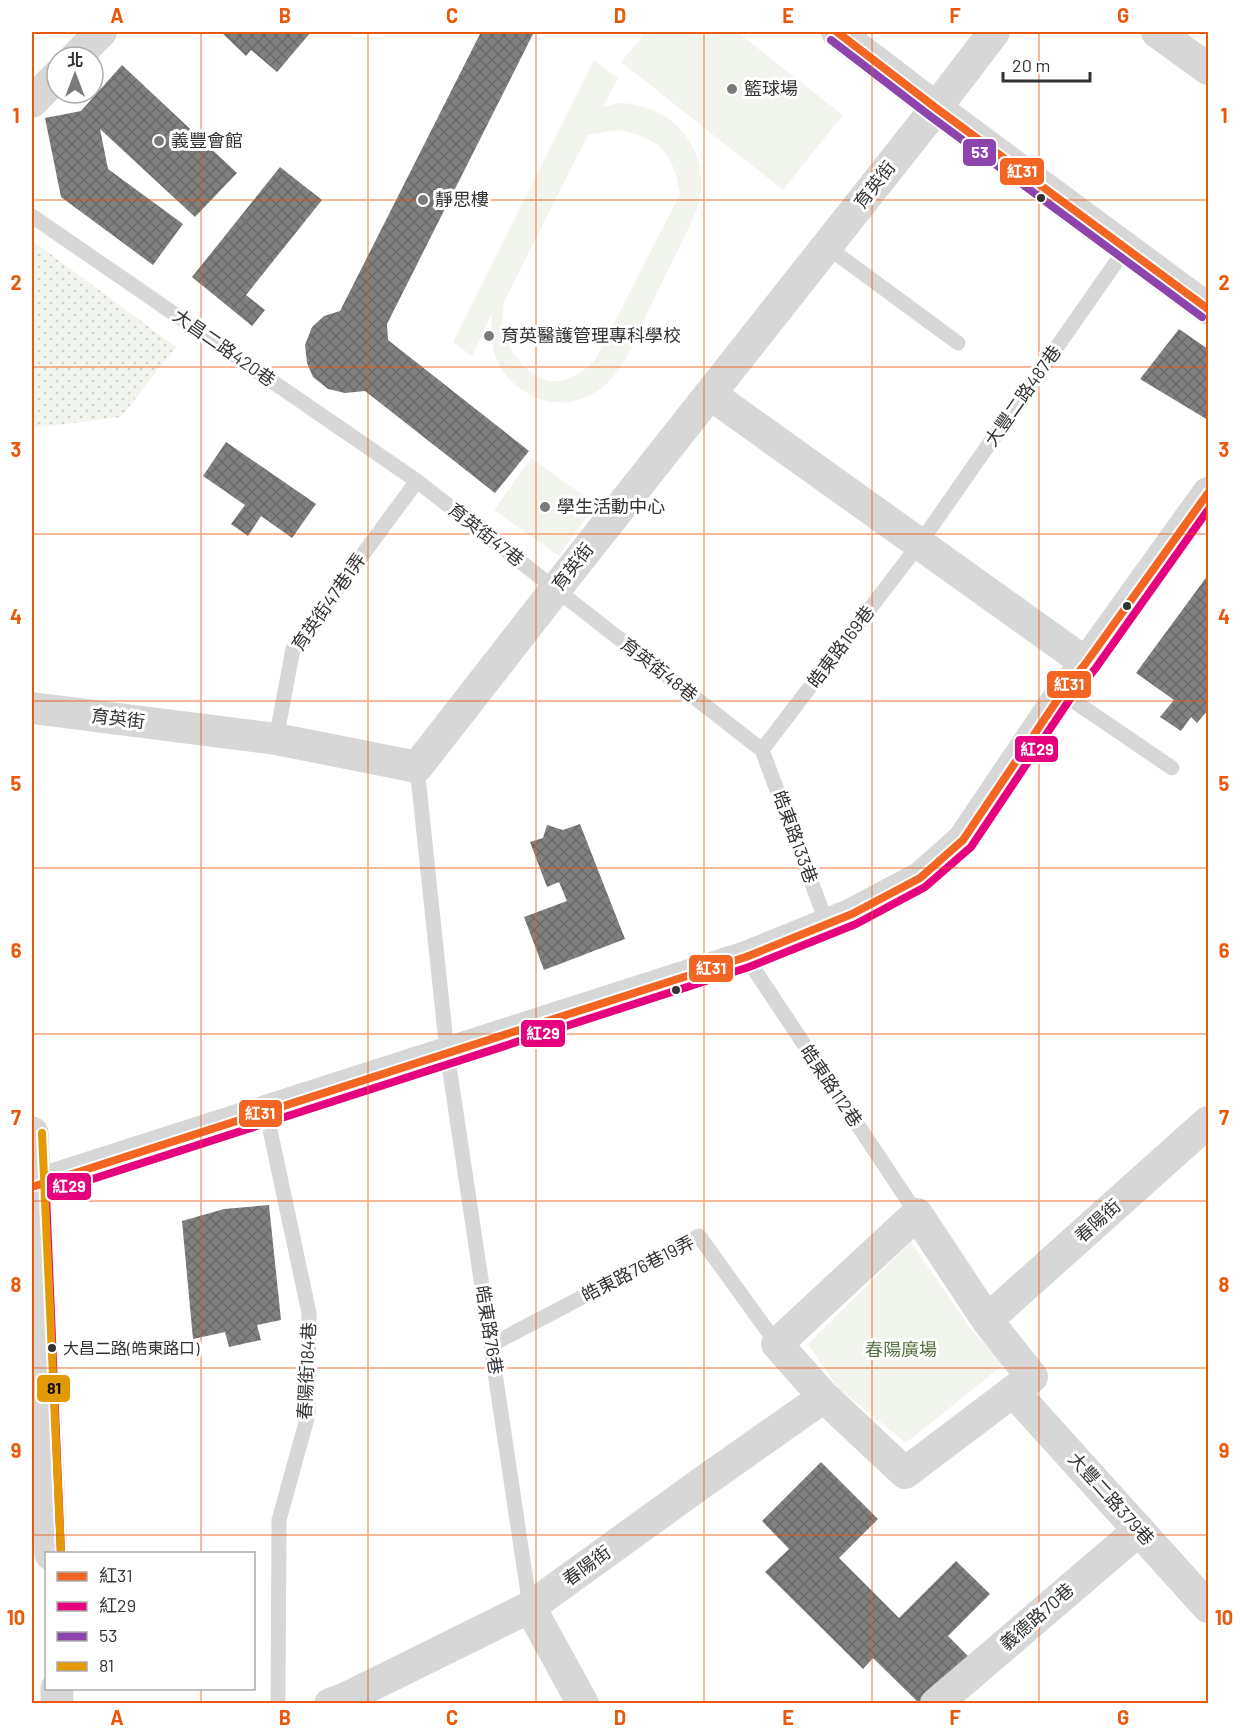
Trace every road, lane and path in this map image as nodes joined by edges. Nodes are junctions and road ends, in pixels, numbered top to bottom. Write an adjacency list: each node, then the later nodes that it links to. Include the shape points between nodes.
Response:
1 (101, 32): 5 (street)
2 (837, 32): 9 (street)
3 (994, 32): 9 (street, 育英街)
4 (1157, 32): 6 (street)
5 (88, 45)
6 (1209, 69)
7 (45, 88): 8 (street)
8 (32, 102)
9 (936, 108): 11 (street, 育英街); 12 (street)
10 (32, 216): 16 (lane, 大昌二路420巷)
11 (826, 246): 14 (lane); 15 (street, 育英街)
12 (1126, 248): 13 (street); 18 (lane, 大豐二路487巷)
13 (1209, 309)
14 (958, 343)
15 (710, 394): 18 (street); 19 (street, 育英街)
16 (417, 481): 19 (lane, 育英街47巷); 23 (lane, 育英街47巷1弄, via 293,649)
17 (1209, 493): 20 (street)
18 (920, 543): 20 (street); 24 (lane, 皓東路169巷)
19 (555, 590): 24 (lane, 育英街48巷); 25 (street, 育英街)
20 (1086, 663): 21 (street)
21 (1062, 693): 26 (lane); 27 (street, via 963,840 920,878)
22 (32, 708): 23 (street, 育英街)
23 (276, 739): 25 (street, 育英街)
24 (762, 750): 27 (lane, 皓東路133巷)
25 (417, 767): 29 (lane, 皓東路76巷)
26 (1172, 768)
27 (827, 924): 28 (street)
28 (746, 957): 29 (street); 34 (lane, 皓東路112巷)
29 (447, 1052): 30 (street); 37 (lane, 皓東路76巷)
30 (266, 1111): 33 (street); 44 (lane, 春陽街184巷, via 309,1313 308,1415 279,1521)
31 (1209, 1122): 35 (street, 春陽街)
32 (32, 1133): 33 (street)
33 (33, 1186): 41 (street)
34 (917, 1214): 35 (street); 36 (street)
35 (987, 1320): 38 (street, via 1032,1377)
36 (777, 1344): 37 (lane, 皓東路76巷19弄, via 699,1236); 39 (street)
37 (491, 1345): 42 (lane, 皓東路76巷)
38 (1013, 1391): 39 (street, via 905,1473); 40 (street, 大豐二路379巷)
39 (824, 1397): 42 (street, 春陽街)
40 (1139, 1530): 43 (street, 大豐二路379巷); 47 (street, 義德路70巷)
41 (51, 1552)
42 (531, 1607): 45 (street, 春陽街); 46 (street)
43 (1209, 1607)
44 (278, 1704)
45 (330, 1704)
46 (583, 1704)
47 (936, 1704)

